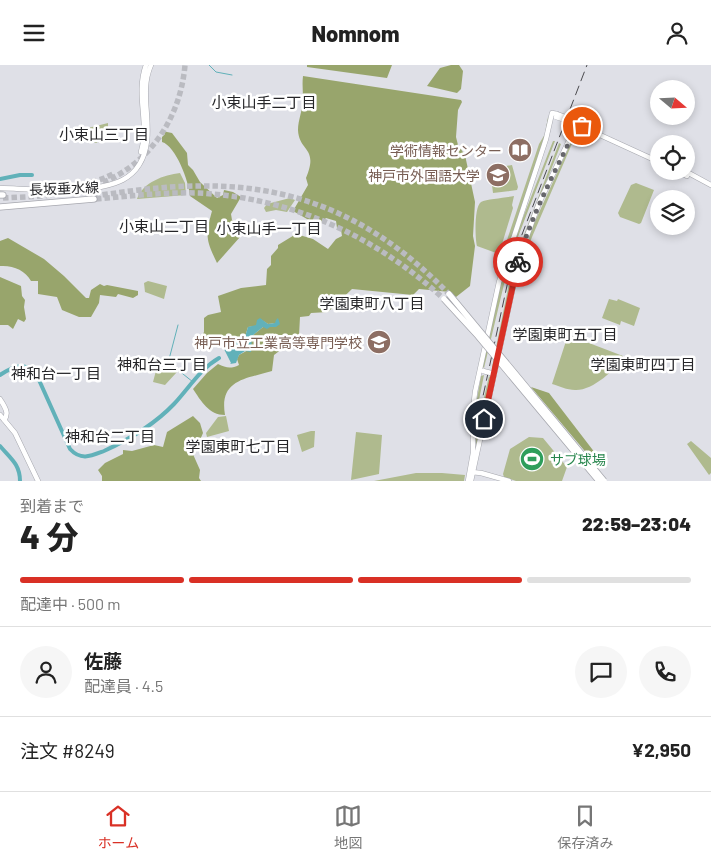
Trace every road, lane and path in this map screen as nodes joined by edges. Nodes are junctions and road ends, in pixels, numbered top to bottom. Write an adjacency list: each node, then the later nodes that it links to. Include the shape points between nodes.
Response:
1 (146, 65): 7 (main road, 長坂垂水線, via 141,89 143,147 137,162 126,174 100,185)
2 (151, 65): 7 (main road, 長坂垂水線, via 145,89 146,148 140,163 128,177 100,188 59,191)
3 (576, 123): 4 (main road); 12 (main road, bridge, via 554,115 505,261); 13 (main road, via 539,203 520,255)
4 (650, 156)
5 (696, 178): 6 (main road)
6 (711, 185)
7 (0, 187)
8 (94, 197): 9 (highway)
9 (1, 199)
10 (449, 294): 22 (highway, bridge)
11 (444, 299): 21 (highway, bridge)
12 (481, 371): 13 (main road, bridge); 16 (main road, via 473,402)
13 (493, 373): 16 (main road)
14 (0, 399): 15 (main road, via 7,415)
15 (2, 419): 17 (main road, via 17,436)
16 (471, 472): 18 (main road); 19 (main road); 20 (main road)
17 (37, 481)
18 (470, 481)
19 (498, 481)
20 (509, 481)
21 (599, 481)
22 (604, 481)

